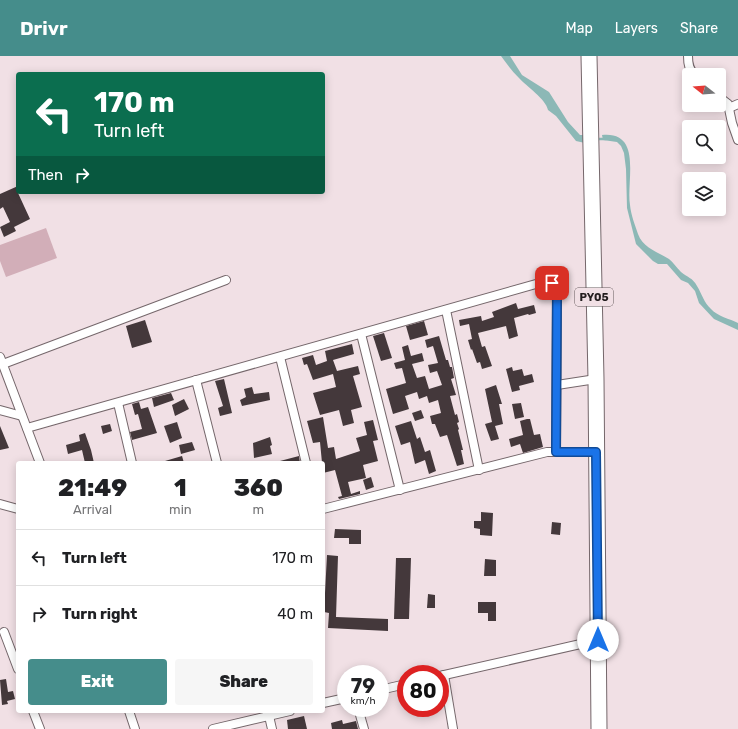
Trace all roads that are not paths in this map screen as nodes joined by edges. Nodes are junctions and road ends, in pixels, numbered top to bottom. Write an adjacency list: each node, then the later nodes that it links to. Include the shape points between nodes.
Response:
1 (589, 56): 13 (highway, PY05)
2 (688, 56): 3 (street)
3 (690, 68)
4 (726, 102): 6 (street)
5 (738, 104): 6 (street)
6 (729, 108): 7 (street)
7 (738, 140)
8 (226, 280): 12 (street)
9 (446, 310): 10 (street); 15 (street, via 543,282 552,283 557,291); 26 (street)
10 (361, 334): 11 (street); 27 (street)
11 (280, 357): 14 (street); 25 (street)
12 (1, 360): 18 (street)
13 (596, 379): 15 (street); 21 (highway, PY05)
14 (196, 380): 16 (street); 24 (street)
15 (557, 385): 20 (street)
16 (118, 403): 19 (street); 23 (street)
17 (0, 410): 18 (street)
18 (22, 416): 19 (street)
19 (27, 428): 22 (street)
20 (556, 452): 21 (street); 26 (street, via 547,452)
21 (596, 452): 32 (highway, PY05)
22 (39, 461)
23 (132, 461)
24 (216, 461)
25 (306, 461)
26 (479, 470): 27 (street)
27 (400, 490): 30 (street)
28 (0, 504): 29 (street)
29 (16, 508)
30 (325, 509)
31 (4, 632): 33 (street)
32 (598, 640): 34 (street); 49 (highway, PY05)
33 (16, 664)
34 (449, 674)
35 (337, 700): 36 (street)
36 (325, 703)
37 (449, 710): 48 (street)
38 (34, 713): 43 (street)
39 (130, 713): 44 (street)
40 (282, 713): 41 (street)
41 (269, 716): 45 (street); 46 (street)
42 (361, 717): 47 (street)
43 (40, 729)
44 (135, 729)
45 (213, 729)
46 (272, 729)
47 (364, 729)
48 (453, 729)
49 (599, 729)

